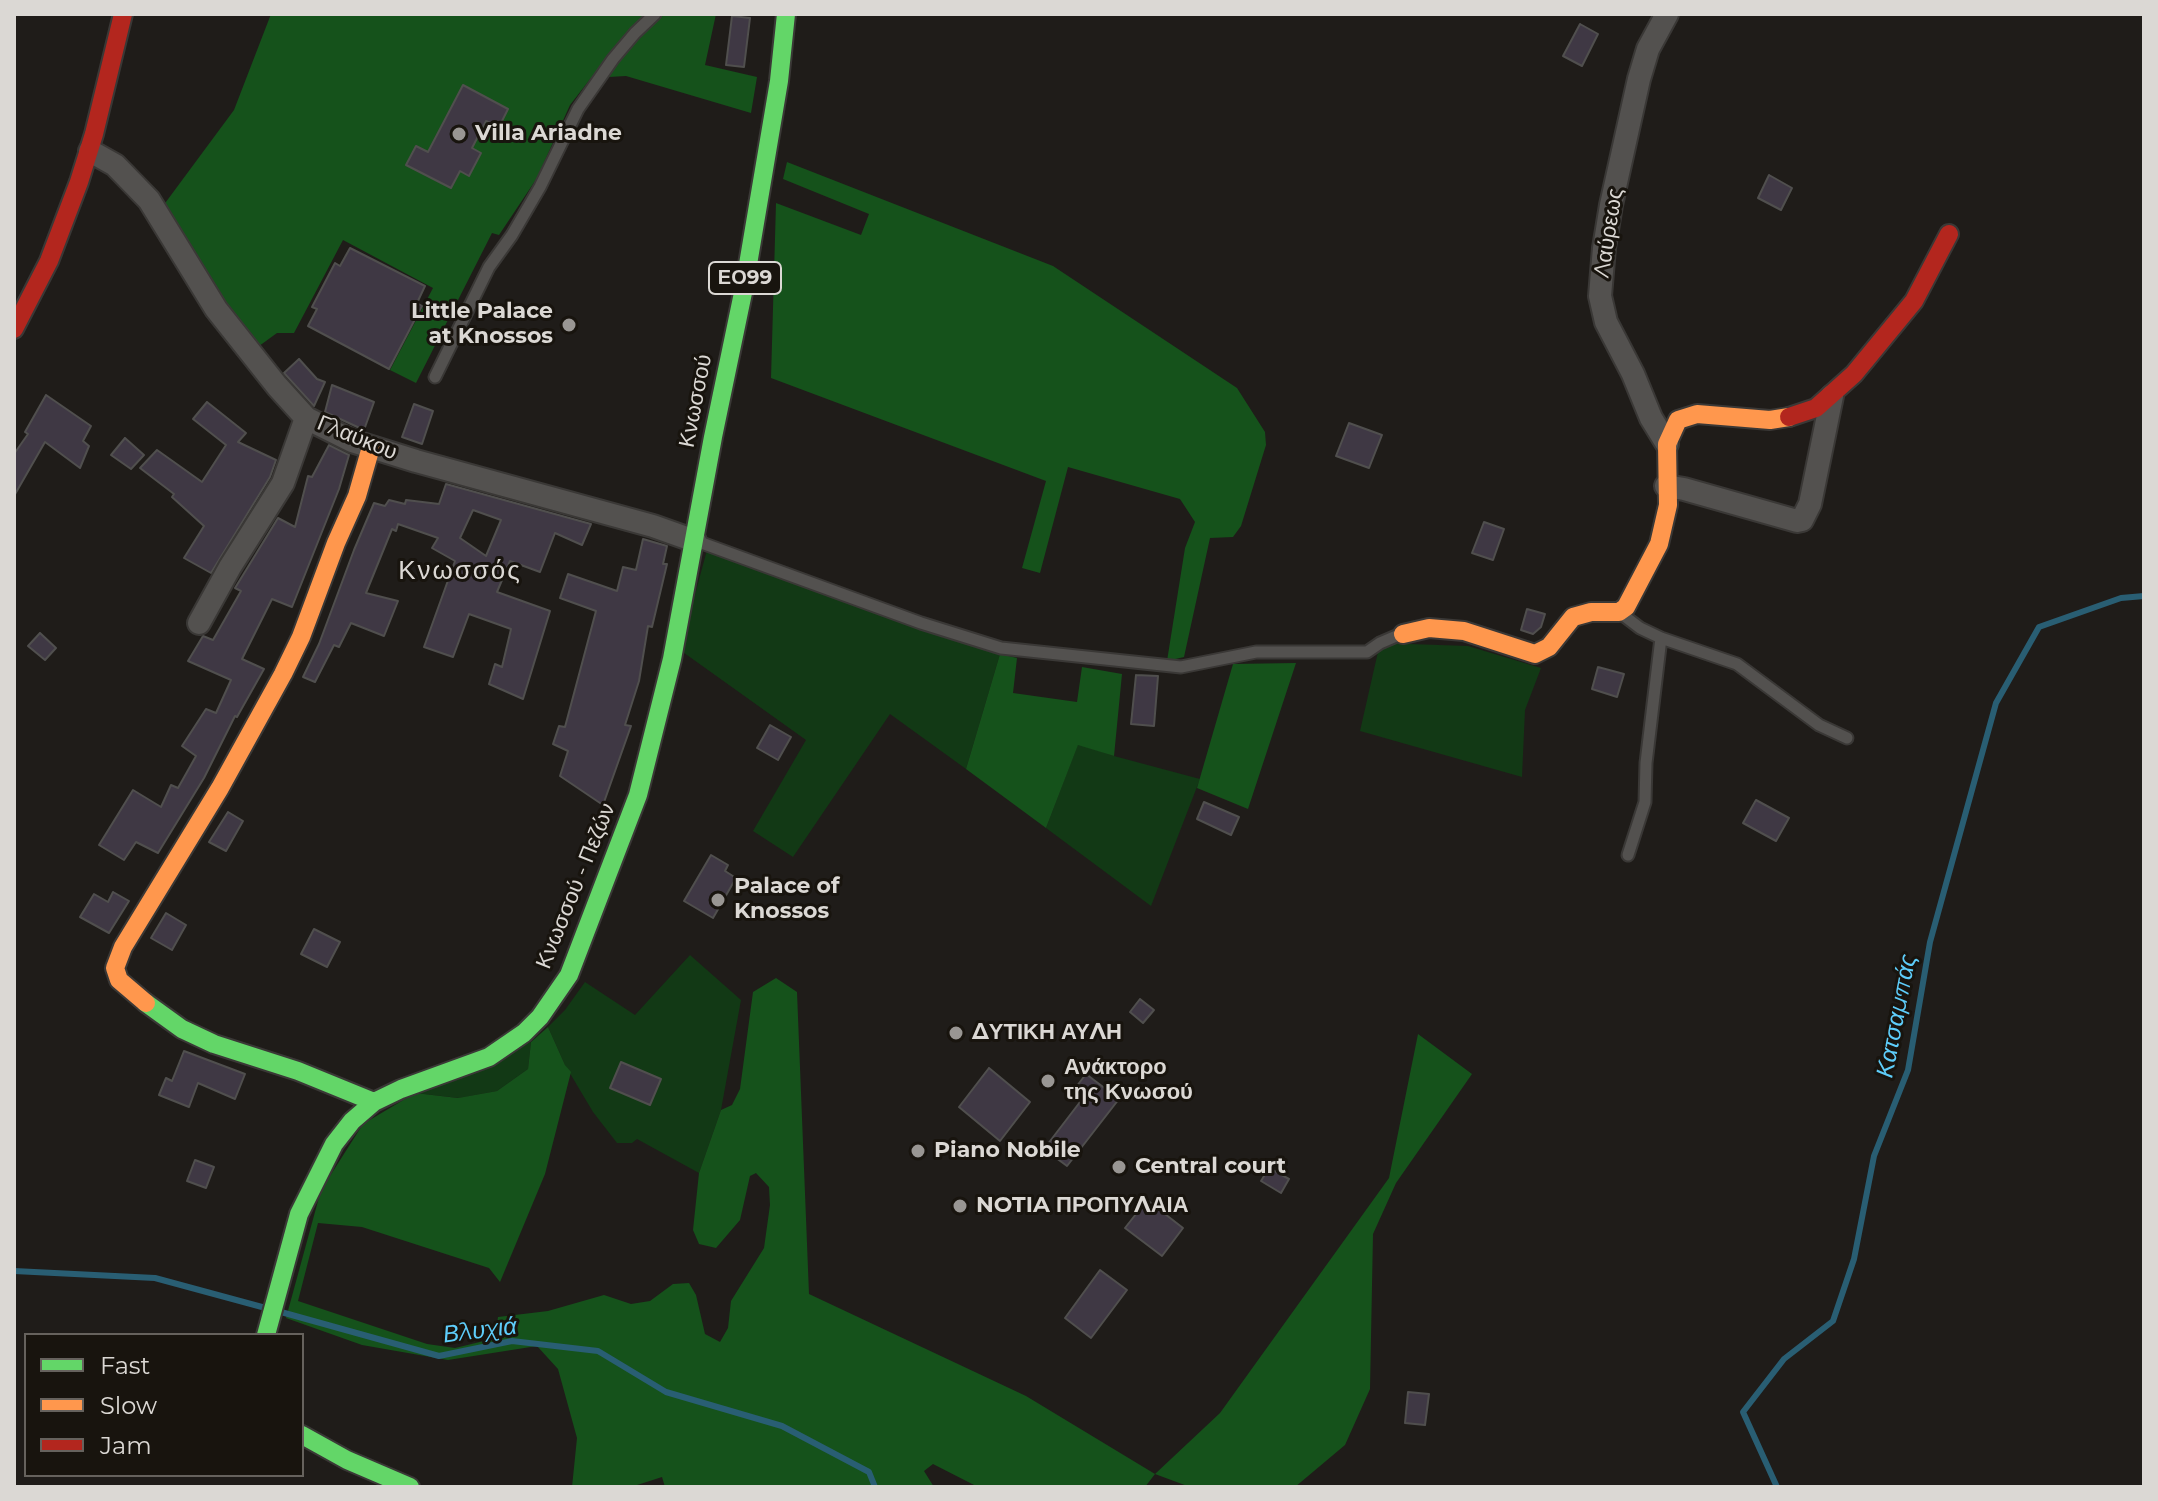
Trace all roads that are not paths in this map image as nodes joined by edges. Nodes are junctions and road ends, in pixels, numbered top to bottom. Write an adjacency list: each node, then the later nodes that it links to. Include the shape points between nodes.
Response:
1 (123, 14): 5 (street)
2 (655, 14): 8 (lane, via 613,59 578,109 540,187 489,267)
3 (786, 14): 14 (street, Κνωσσού / ΕΟ99, via 755,224)
4 (1667, 14): 11 (street, Λαύρεως, via 1648,49 1636,90 1609,219 1600,296 1606,322)
5 (90, 151): 7 (street, via 49,261); 10 (street, Γλαύκου, via 124,172 149,200 216,309)
6 (1949, 234): 9 (street, via 1914,301)
7 (14, 329)
8 (435, 377)
9 (1832, 396): 11 (street, via 1806,412 1770,420 1697,414 1678,420); 13 (street, via 1810,504 1802,520)
10 (306, 418): 12 (street, Γλαύκου); 16 (street, via 283,483)
11 (1667, 444): 13 (street)
12 (371, 447): 14 (street, Γλαύκου); 22 (street, via 357,496 283,674 115,968 132,993 182,1029)
13 (1666, 486): 15 (street, via 1668,505 1659,544)
14 (695, 541): 17 (lane, via 1001,648 1181,667 1256,652 1367,652); 20 (street, Κνωσσού / ΕΟ99)
15 (1619, 612): 17 (street, via 1573,617 1549,647 1535,654 1464,631 1429,628); 18 (lane)
16 (199, 623)
17 (1403, 634)
18 (1661, 638): 19 (lane, via 1737,664 1819,725); 21 (lane, via 1645,802)
19 (1847, 738)
20 (638, 795): 22 (street, Κνωσσού - Πεζών, via 569,975 540,1017 489,1057)
21 (1628, 855)
22 (374, 1102): 23 (street, Κνωσσού - Πεζών, via 344,1129 316,1176 290,1239)
23 (268, 1329)
24 (304, 1436): 25 (street)
25 (410, 1487)

